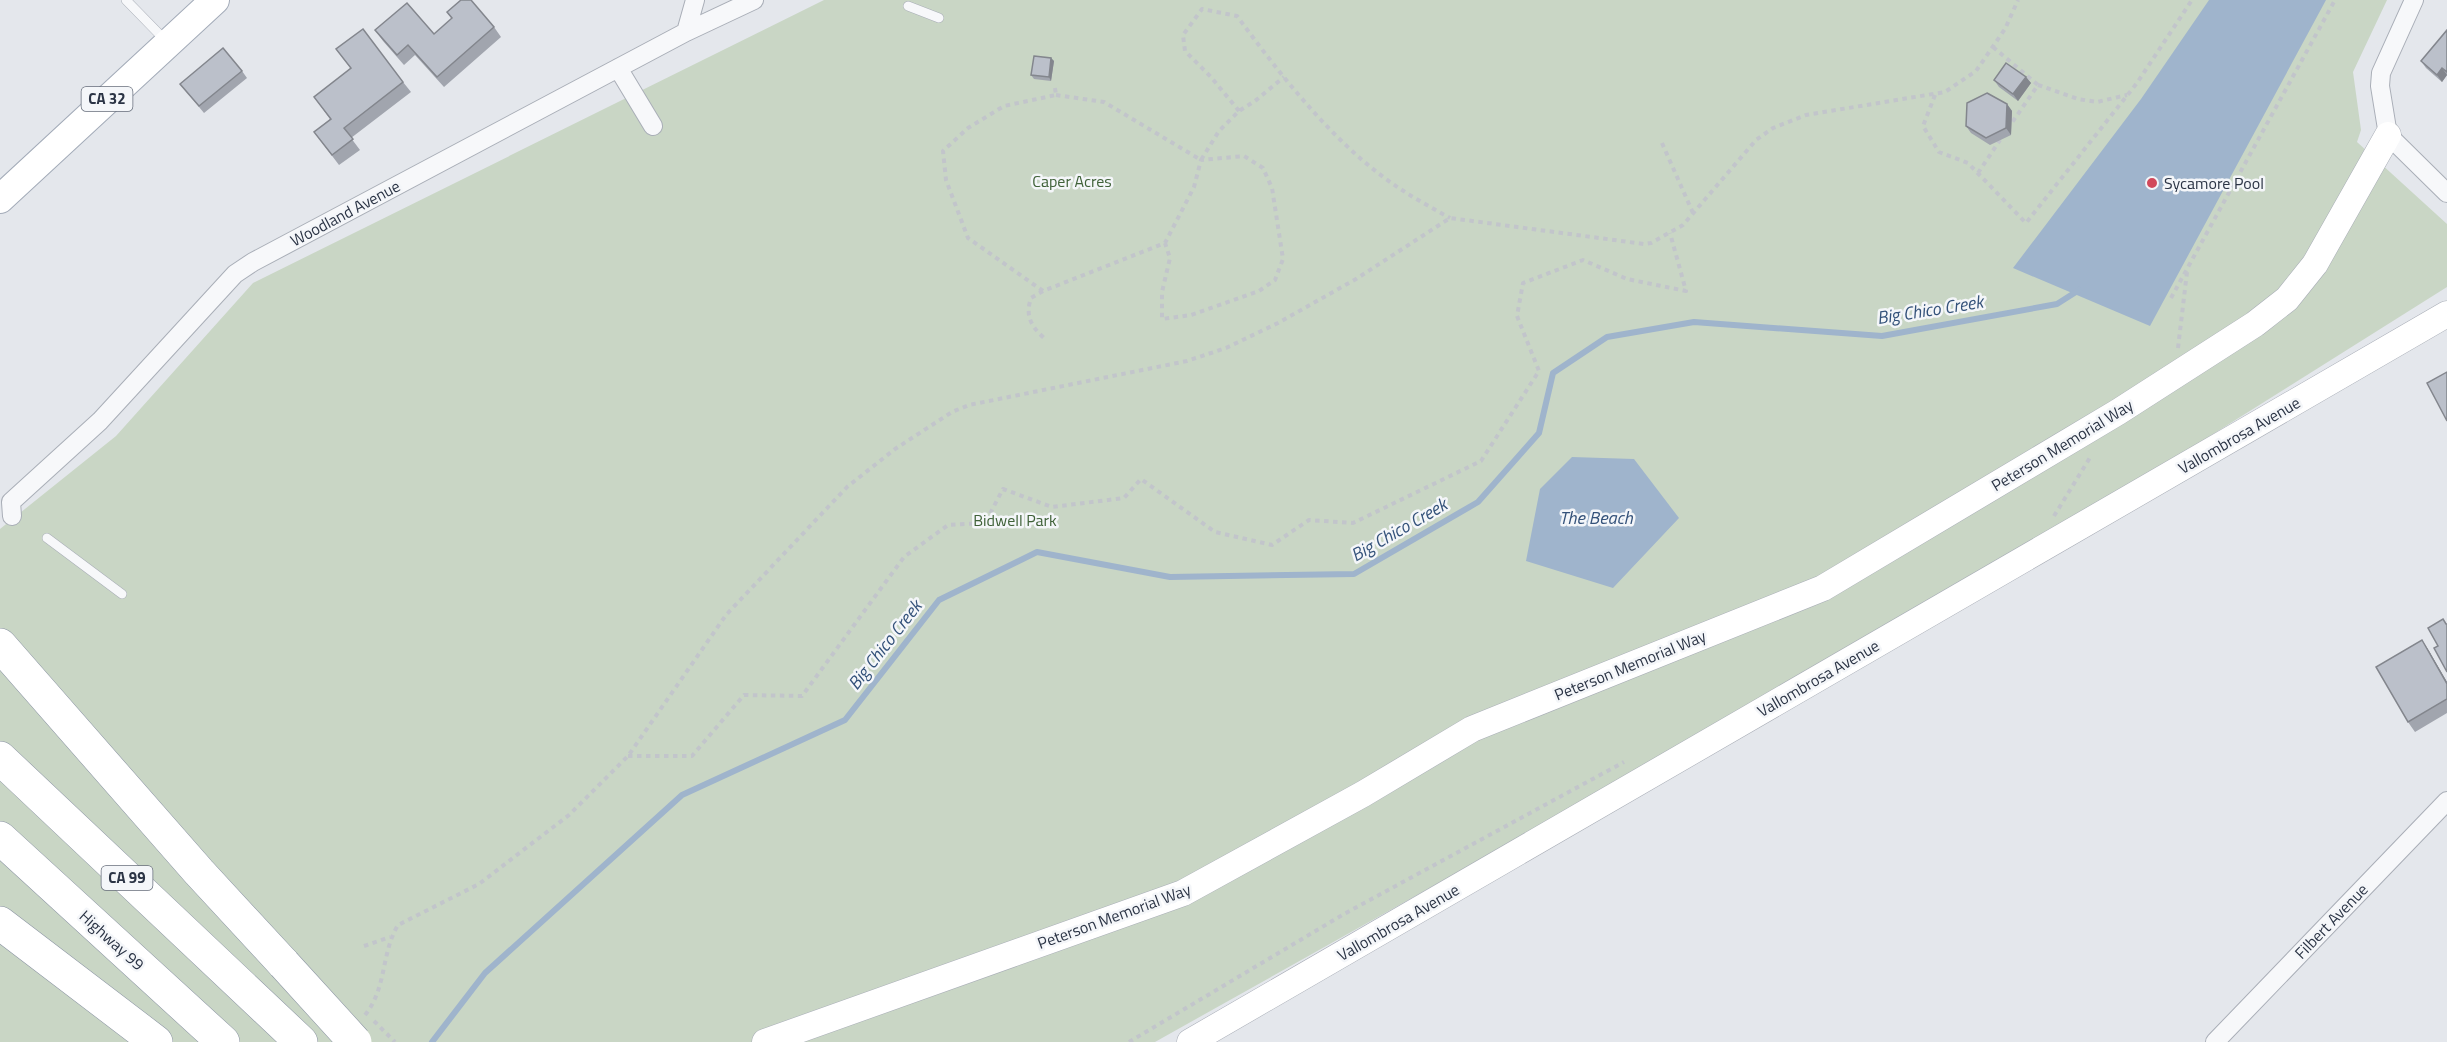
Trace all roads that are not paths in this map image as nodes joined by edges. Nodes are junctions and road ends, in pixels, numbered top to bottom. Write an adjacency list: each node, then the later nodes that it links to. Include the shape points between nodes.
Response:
1 (126, 0): 9 (lane)
2 (215, 0): 9 (main road, CA 32)
3 (695, 0): 8 (street)
4 (754, 0): 8 (street, Woodland Avenue)
5 (2414, 0): 12 (street, via 2381,73)
6 (908, 6): 7 (lane)
7 (939, 18)
8 (686, 32): 10 (street, Woodland Avenue)
9 (167, 43): 14 (main road, CA 32)
10 (618, 68): 11 (street); 16 (street, Woodland Avenue, via 235,274 100,421 11,502)
11 (653, 126)
12 (2388, 135): 13 (street); 28 (street, Peterson Memorial Way, via 2315,264 2287,299 2174,376 1823,588 1472,729 1183,893)
13 (2447, 194)
14 (0, 199)
15 (2447, 314): 29 (street, Vallombrosa Avenue)
16 (12, 516)
17 (47, 538): 18 (lane)
18 (122, 594)
19 (0, 645): 24 (highway, bridge, via 284,964)
20 (0, 758): 27 (highway, CA 99)
21 (2447, 801): 30 (street, Filbert Avenue)
22 (0, 838): 25 (highway, Highway 99)
23 (0, 923): 26 (highway)
24 (361, 1025)
25 (219, 1039)
26 (156, 1042)
27 (301, 1042)
28 (765, 1042)
29 (1190, 1042)
30 (2216, 1042)

